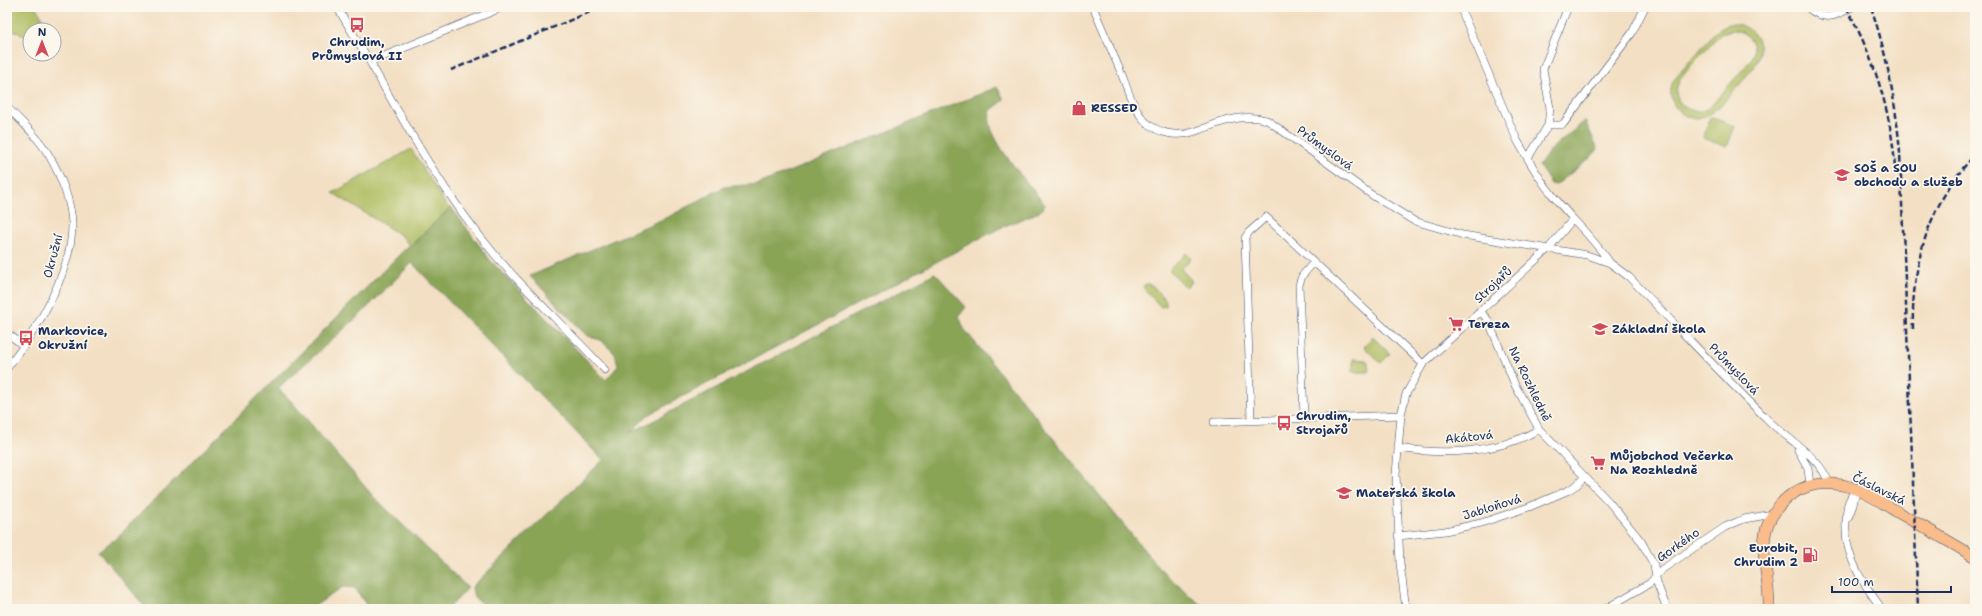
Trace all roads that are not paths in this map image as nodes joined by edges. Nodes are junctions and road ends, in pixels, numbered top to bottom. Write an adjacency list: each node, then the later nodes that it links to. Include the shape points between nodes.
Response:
1 (337, 7): 9 (street)
2 (503, 7): 9 (street)
3 (1093, 7): 14 (street, Průmyslová, via 1134,103 1143,118 1154,128 1178,134 1238,118 1267,120 1372,195 1414,221 1463,234)
4 (1460, 7): 12 (street, Průmyslová, via 1517,140)
5 (1568, 7): 11 (street, via 1543,69 1550,108)
6 (1645, 7): 11 (street, via 1642,18 1632,33 1564,123)
7 (1807, 7): 8 (street, via 1819,15 1828,17 1837,16)
8 (1852, 7)
9 (370, 62): 22 (street, via 427,161 472,225 516,278)
10 (7, 107): 19 (street, Okružní, via 39,141 51,158 67,199 72,224 68,250 58,283 45,313)
11 (1548, 125): 12 (street)
12 (1528, 158): 13 (street, Průmyslová, via 1547,188)
13 (1573, 219): 14 (street, Strojařů); 16 (street, Průmyslová)
14 (1548, 249): 16 (street, Průmyslová); 17 (street, Strojařů)
15 (1314, 262): 20 (street); 24 (street, via 1302,276 1299,285); 25 (street, via 1266,217 1248,232 1245,238)
16 (1610, 263): 28 (street, Průmyslová, via 1629,276 1768,421)
17 (1480, 311): 20 (street, Strojařů); 27 (street, Na Rozhledně, via 1488,320 1515,385)
18 (7, 333): 19 (street)
19 (24, 346): 21 (street, Okružní)
20 (1423, 364): 23 (street, Strojařů, via 1406,394)
21 (7, 368)
22 (605, 370)
23 (1401, 415): 24 (street); 29 (street, Strojařů)
24 (1304, 418): 25 (street)
25 (1251, 420): 26 (street)
26 (1214, 422)
27 (1539, 429): 29 (street, Akátová, via 1519,440 1485,447 1436,451); 30 (street, Na Rozhledně)
28 (1790, 440): 31 (street, Průmyslová, via 1819,465); 32 (street, Průmyslová, via 1808,468)
29 (1398, 448): 35 (street, Strojařů)
30 (1584, 477): 35 (street, Jabloňová, via 1571,489 1500,517 1445,531); 37 (street, Na Rozhledně, via 1636,534)
31 (1830, 484): 32 (main road, Čáslavská); 33 (main road, Čáslavská)
32 (1810, 486): 34 (main road, Čáslavská, via 1789,496)
33 (1856, 489): 36 (main road, Čáslavská); 42 (street, via 1846,522 1846,544 1858,573)
34 (1773, 514): 37 (street, Gorkého, via 1751,517 1725,527); 41 (main road, Čáslavská, via 1764,544)
35 (1398, 536): 38 (street, Strojařů)
36 (1975, 557)
37 (1657, 574): 39 (street, Gorkého, via 1650,583); 40 (street, Na Rozhledně, via 1657,583)
38 (1406, 609)
39 (1605, 609)
40 (1667, 609)
41 (1769, 609)
42 (1882, 609)

